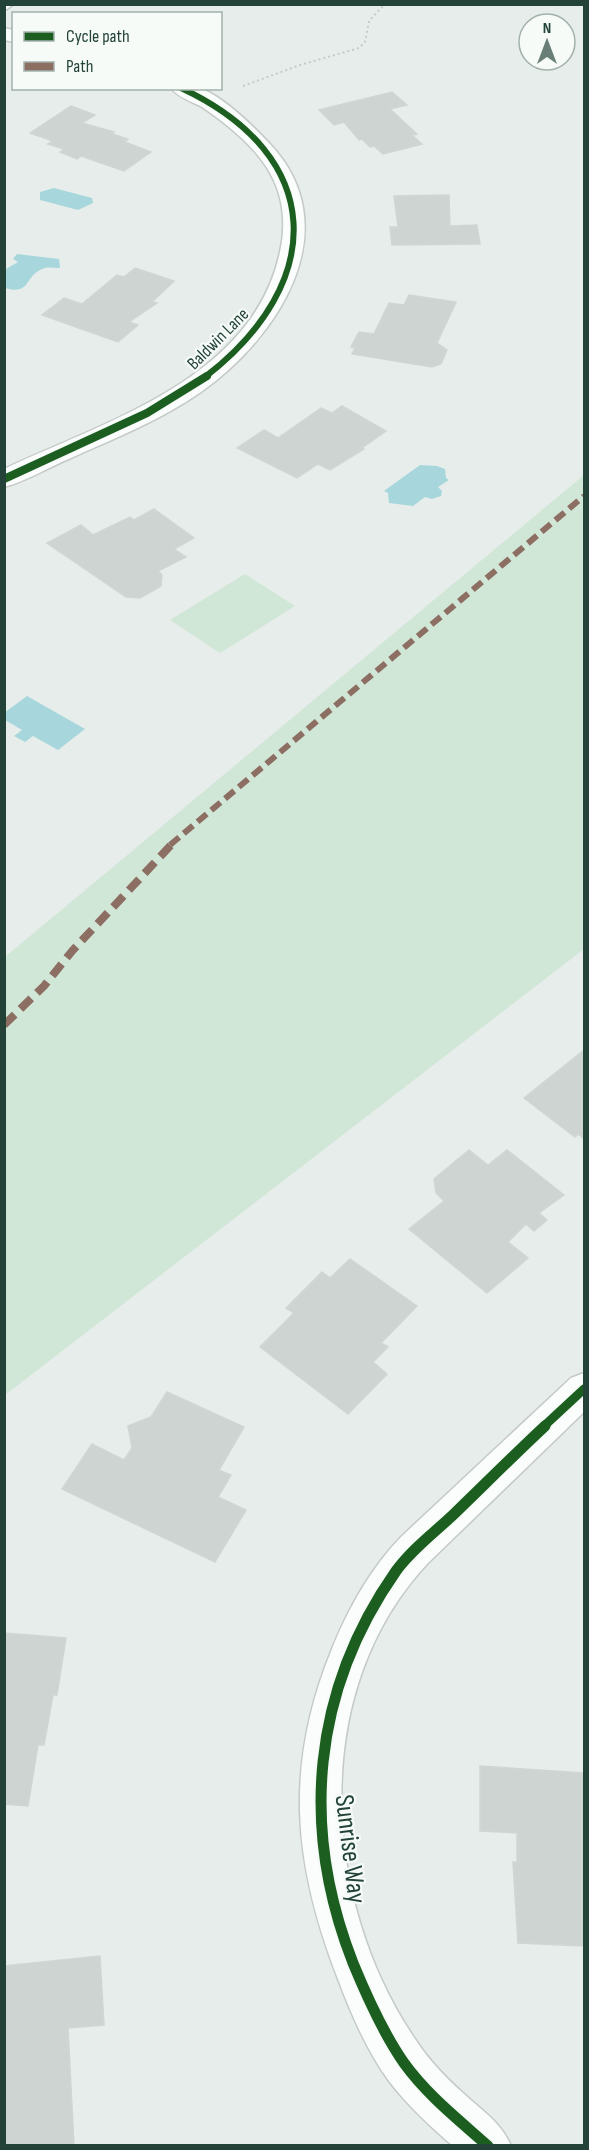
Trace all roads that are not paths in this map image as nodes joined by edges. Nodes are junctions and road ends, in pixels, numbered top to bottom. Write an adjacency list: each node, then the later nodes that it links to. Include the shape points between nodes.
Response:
1 (185, 90): 2 (street, Baldwin Lane, via 236,122 284,177 291,199 293,240 284,279 261,321 192,387 122,425)
2 (4, 479)
3 (585, 1389): 4 (street, Sunrise Way, via 396,1571 355,1636 329,1711 320,1764 318,1821 332,1908 352,1967 397,2052 429,2093)
4 (488, 2145)

